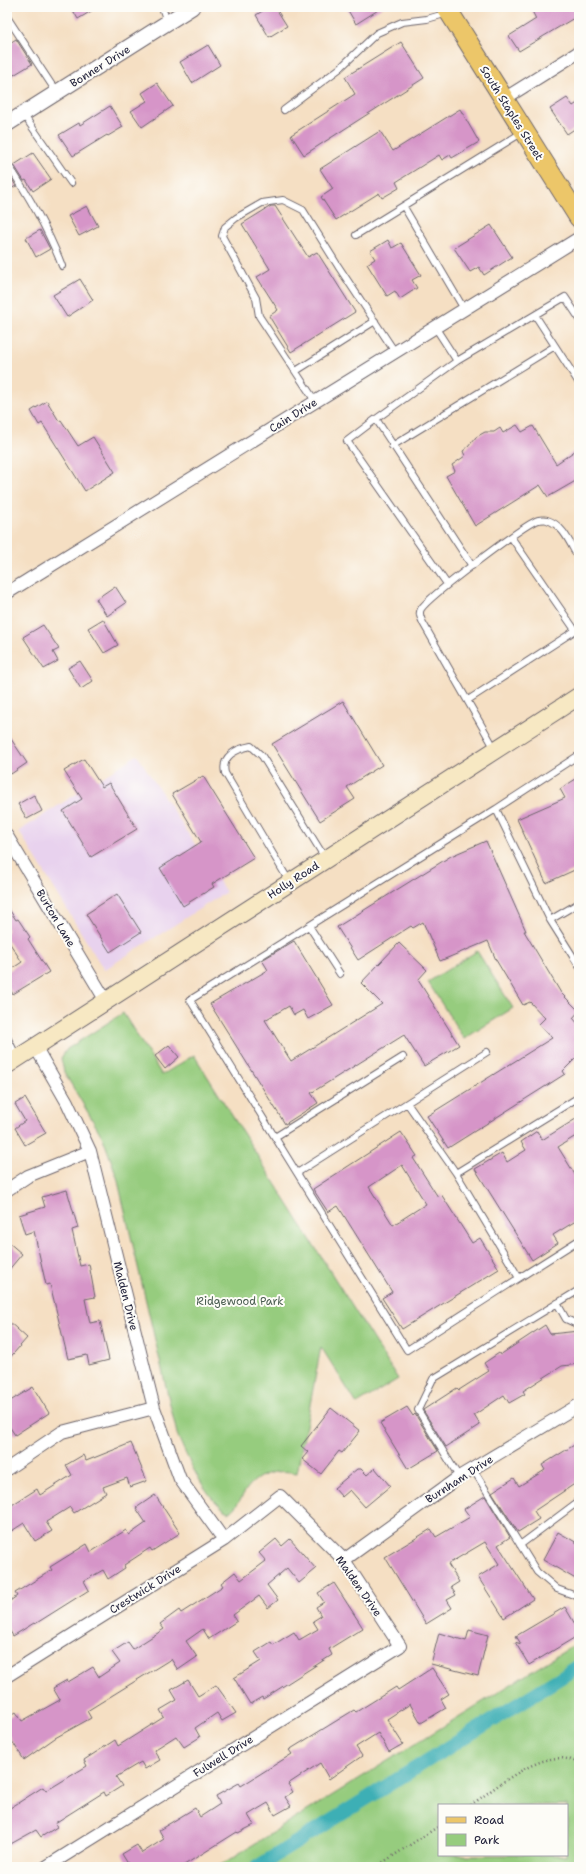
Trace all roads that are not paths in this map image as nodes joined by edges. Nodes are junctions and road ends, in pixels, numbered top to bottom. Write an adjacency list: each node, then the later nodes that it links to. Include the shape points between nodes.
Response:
1 (162, 7): 5 (lane)
2 (192, 7): 5 (street, Bonner Drive)
3 (448, 10): 8 (main road, South Staples Street); 9 (lane, via 428,19 402,22 377,33 339,69)
4 (7, 17): 7 (lane)
5 (168, 22): 7 (street, Bonner Drive)
6 (579, 52): 8 (street)
7 (57, 93): 10 (street, Bonner Drive)
8 (504, 99): 12 (main road, South Staples Street)
9 (284, 110)
10 (23, 114): 11 (street, Bonner Drive); 14 (lane)
11 (7, 124)
12 (524, 132): 15 (lane); 16 (main road, South Staples Street)
13 (7, 164): 19 (lane, via 34,206)
14 (71, 183)
15 (404, 207): 17 (lane); 20 (lane)
16 (579, 218)
17 (356, 235)
18 (579, 238): 20 (street, Cain Drive)
19 (62, 266)
20 (464, 309): 24 (street, Cain Drive)
21 (535, 315): 22 (lane, via 565,297); 25 (lane); 27 (lane)
22 (579, 318)
23 (375, 321): 26 (lane); 28 (lane); 28 (lane, via 303,210 283,200 262,203 236,218 225,228 222,236 256,298 259,316)
24 (435, 327): 26 (street, Cain Drive); 27 (lane)
25 (555, 346): 29 (lane); 32 (lane)
26 (395, 352): 30 (street, Cain Drive)
27 (458, 361): 31 (lane)
28 (296, 371): 30 (lane)
29 (579, 383)
30 (315, 401): 37 (street, Cain Drive)
31 (376, 419): 32 (lane); 36 (lane, via 347,441)
32 (392, 446): 35 (lane)
33 (511, 537): 34 (lane, via 537,520 547,520 564,533); 35 (lane); 38 (lane)
34 (578, 555)
35 (472, 566): 36 (lane)
36 (447, 584): 40 (lane, via 419,614)
37 (7, 593)
38 (577, 629): 40 (lane)
39 (579, 696): 41 (main road, Holly Road)
40 (468, 700): 41 (lane)
41 (495, 750): 45 (main road, Holly Road)
42 (579, 755): 43 (lane)
43 (496, 809): 48 (lane); 49 (lane)
44 (7, 836): 52 (street, Burton Lane)
45 (326, 859): 46 (main road, Holly Road); 46 (lane, via 262,756 251,746 235,751 228,756 225,773)
46 (290, 882): 52 (main road, Holly Road)
47 (579, 902): 48 (lane)
48 (550, 920): 50 (lane)
49 (308, 926): 51 (lane); 60 (lane, via 190,1000)
50 (579, 966)
51 (340, 974)
52 (106, 1001): 54 (main road, Holly Road)
53 (7, 1037): 57 (lane)
54 (36, 1048): 57 (main road, Holly Road); 61 (street, Malden Drive, via 67,1102)
55 (487, 1052): 59 (lane)
56 (404, 1057): 60 (lane)
57 (13, 1061)
58 (579, 1097): 63 (lane)
59 (407, 1103): 62 (lane); 63 (lane)
60 (275, 1137): 62 (lane)
61 (90, 1151): 64 (street, via 28,1176); 71 (street, Malden Drive)
62 (297, 1173): 66 (lane, via 407,1350)
63 (456, 1173): 66 (lane)
64 (7, 1190)
65 (579, 1240): 66 (lane)
66 (519, 1278)
67 (579, 1290): 68 (lane)
68 (556, 1303): 69 (lane, via 566,1319); 74 (lane, via 433,1379 418,1410)
69 (579, 1325)
70 (579, 1405): 73 (street, Burnham Drive)
71 (154, 1408): 72 (street, via 62,1432); 77 (street, Malden Drive, via 180,1479)
72 (7, 1469)
73 (473, 1469): 74 (street, Burnham Drive); 78 (lane)
74 (459, 1477): 79 (street, Burnham Drive)
75 (280, 1496): 77 (street, Crestwick Drive); 79 (street, Malden Drive)
76 (579, 1501): 78 (lane)
77 (224, 1540): 82 (street, Crestwick Drive)
78 (520, 1545): 80 (lane, via 537,1572 557,1589)
79 (344, 1560): 81 (street, Malden Drive)
80 (579, 1597)
81 (400, 1646): 83 (street, Fulwell Drive)
82 (7, 1676)
83 (46, 1867)

